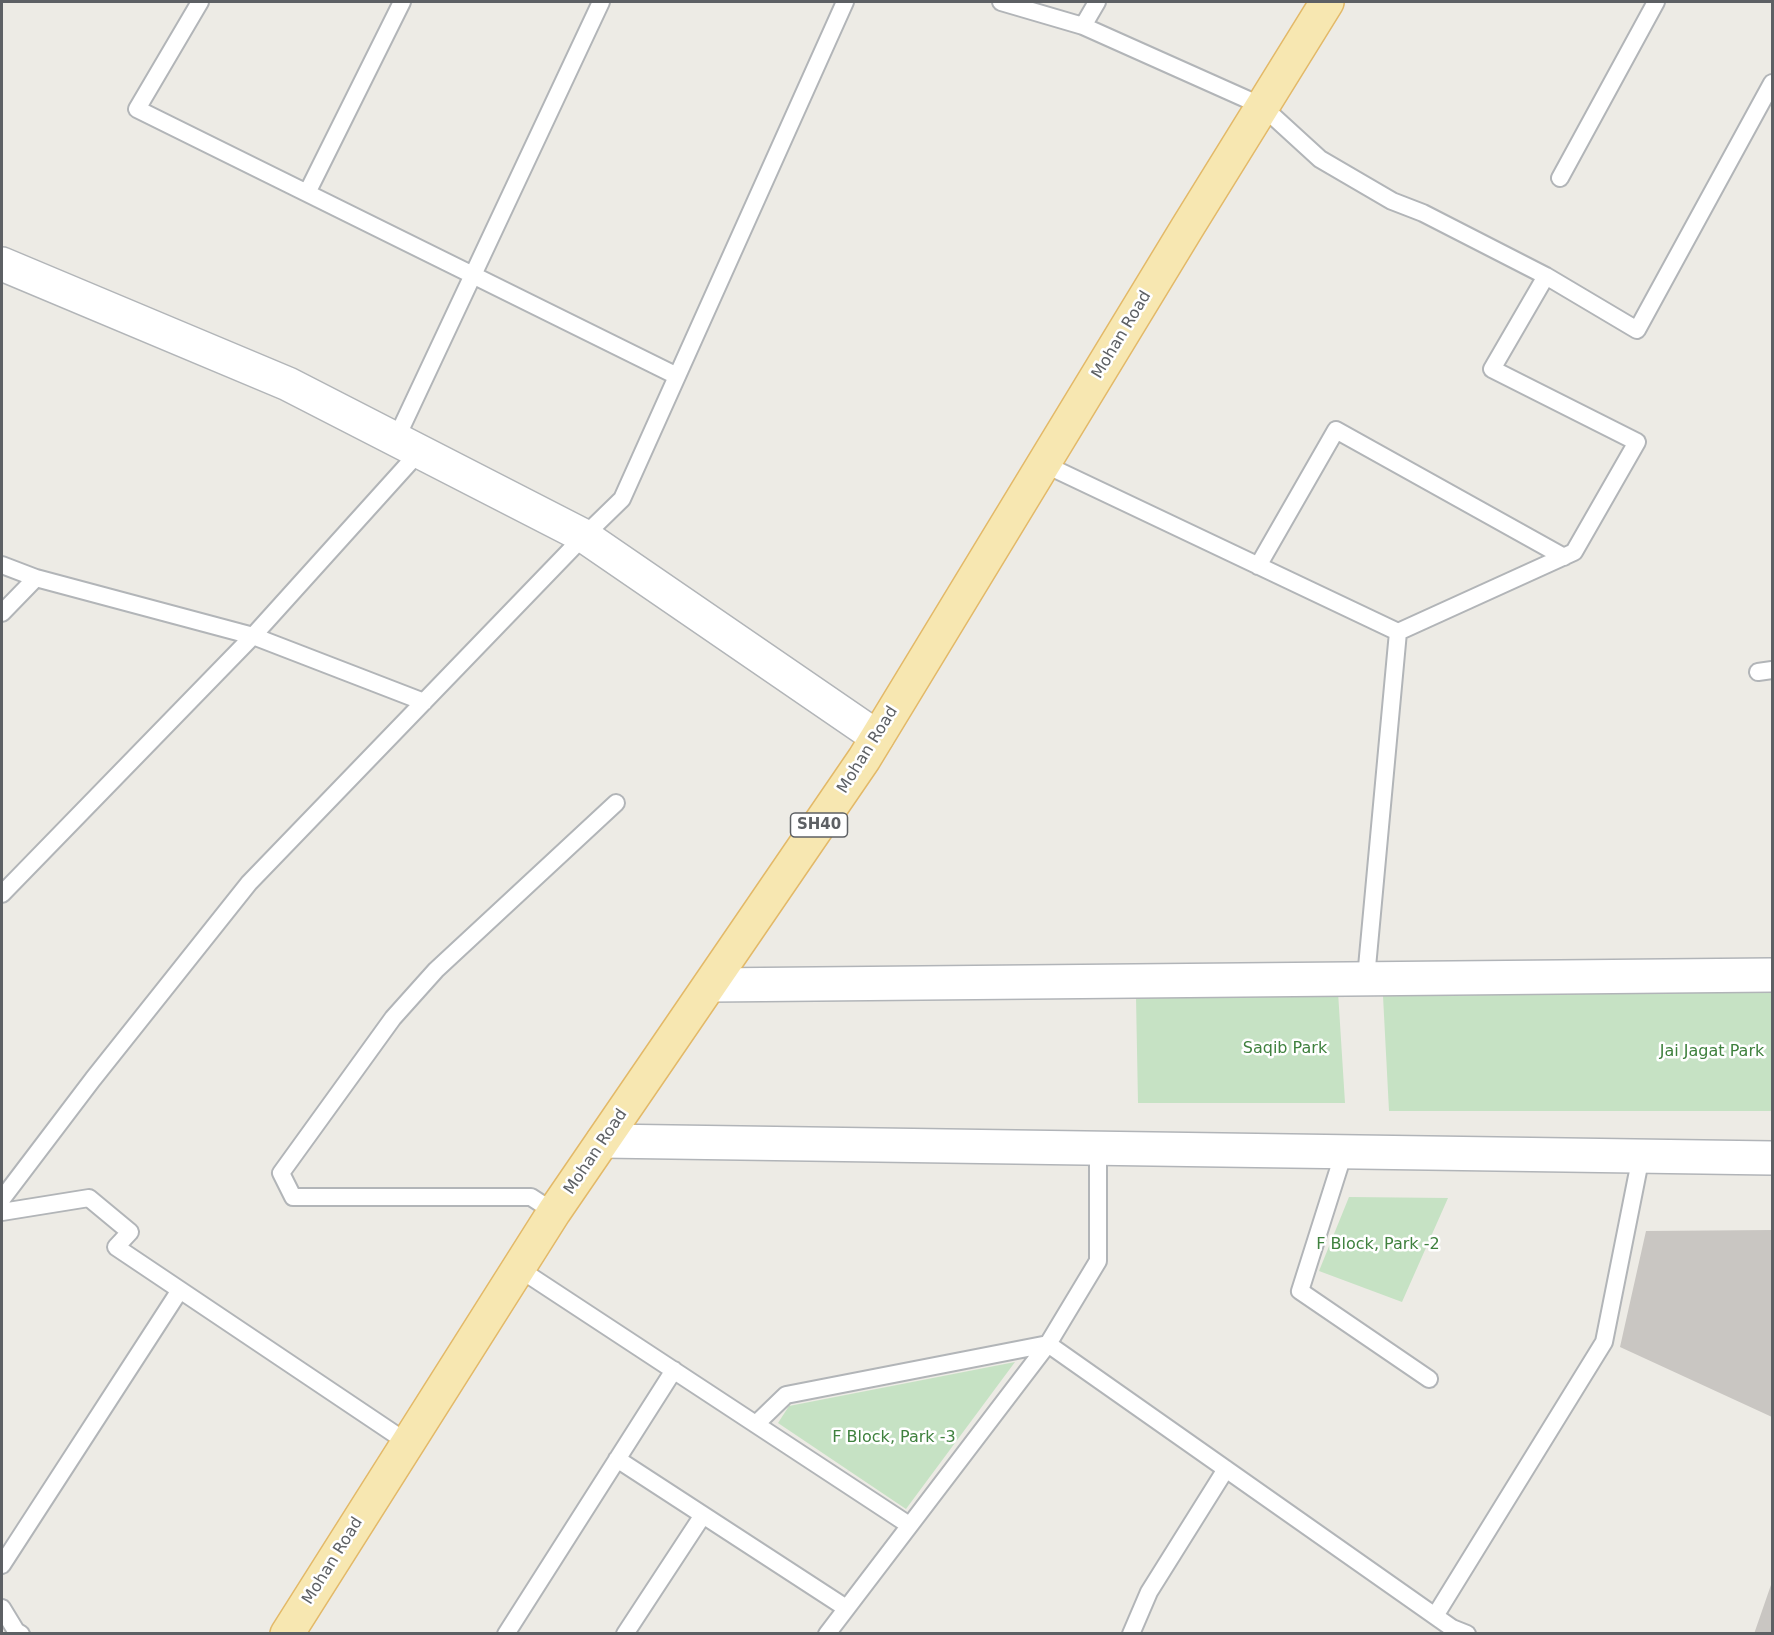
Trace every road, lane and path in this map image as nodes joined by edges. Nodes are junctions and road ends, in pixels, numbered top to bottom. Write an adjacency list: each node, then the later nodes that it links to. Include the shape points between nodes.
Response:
1 (200, 2): 13 (lane, via 136,109)
2 (402, 2): 13 (lane)
3 (601, 2): 15 (lane)
4 (845, 2): 17 (lane)
5 (1001, 2): 9 (lane)
6 (1097, 2): 9 (lane)
7 (1327, 2): 11 (main road, Mohan Road / SH40)
8 (1656, 2): 12 (lane)
9 (1083, 27): 11 (lane)
10 (1773, 83): 16 (lane, via 1637,330)
11 (1262, 106): 16 (lane, via 1320,159 1392,201); 19 (main road, Mohan Road / SH40)
12 (1560, 178)
13 (307, 193): 15 (lane)
14 (2, 264): 18 (street, via 288,384)
15 (473, 275): 17 (lane); 18 (lane)
16 (1546, 276): 21 (lane, via 1492,369 1637,442 1574,552)
17 (677, 376): 20 (lane, via 622,498)
18 (408, 445): 20 (street); 27 (lane)
19 (1044, 464): 23 (lane); 29 (main road, Mohan Road / SH40)
20 (584, 536): 28 (lane); 29 (street)
21 (1564, 557): 23 (lane, via 1336,430); 26 (lane)
22 (2, 566): 24 (lane)
23 (1258, 566): 26 (lane)
24 (36, 578): 25 (lane); 27 (lane)
25 (2, 613)
26 (1398, 632): 33 (lane)
27 (253, 636): 28 (lane); 31 (lane)
28 (424, 702): 40 (lane, via 249,884)
29 (877, 737): 34 (main road, Mohan Road / SH40)
30 (616, 803): 42 (lane, via 436,970 393,1018 281,1173 293,1197 531,1197)
31 (2, 894)
32 (1773, 975): 33 (street)
33 (1366, 978): 34 (street)
34 (710, 985): 35 (main road, Mohan Road / SH40)
35 (603, 1141): 36 (street); 42 (main road, Mohan Road / SH40)
36 (1098, 1148): 37 (street); 45 (lane, via 1098,1261)
37 (1344, 1152): 38 (street); 47 (lane, via 1300,1291)
38 (1641, 1156): 39 (street); 57 (lane, via 1604,1342)
39 (1773, 1158)
40 (2, 1199)
41 (2, 1212): 44 (lane, via 89,1198 130,1232 116,1247)
42 (554, 1212): 43 (main road, Mohan Road / SH40)
43 (519, 1268): 46 (lane); 49 (main road, Mohan Road / SH40)
44 (180, 1290): 49 (lane); 54 (lane)
45 (1047, 1344): 48 (lane, via 786,1395); 51 (lane); 53 (lane)
46 (674, 1370): 48 (lane); 50 (lane)
47 (1430, 1379)
48 (756, 1424): 53 (lane)
49 (408, 1443): 60 (main road, Mohan Road / SH40)
50 (617, 1459): 52 (lane); 61 (lane)
51 (1226, 1469): 57 (lane); 64 (lane, via 1149,1592)
52 (703, 1515): 56 (lane); 62 (lane)
53 (909, 1525): 56 (lane)
54 (2, 1566)
55 (2, 1608): 59 (lane)
56 (846, 1608): 63 (lane)
57 (1435, 1616): 58 (lane)
58 (1456, 1632)
59 (21, 1634)
60 (287, 1634)
61 (506, 1634)
62 (625, 1634)
63 (827, 1634)
64 (1131, 1634)

